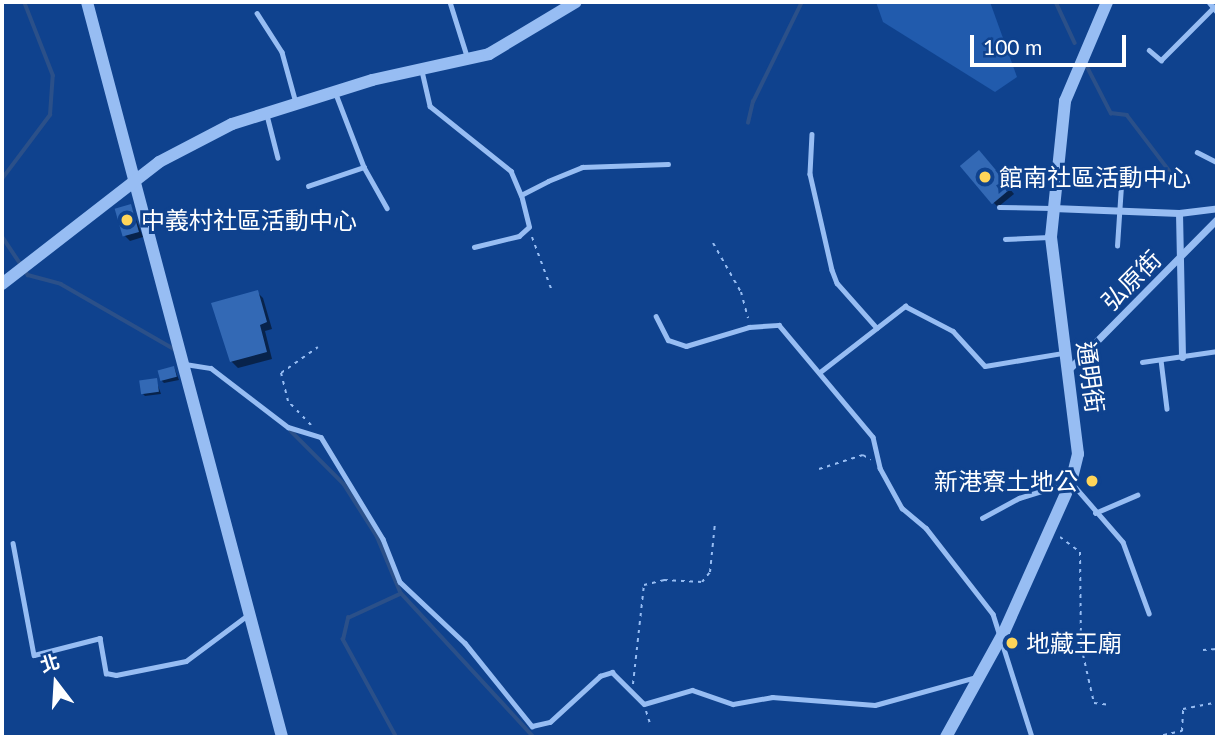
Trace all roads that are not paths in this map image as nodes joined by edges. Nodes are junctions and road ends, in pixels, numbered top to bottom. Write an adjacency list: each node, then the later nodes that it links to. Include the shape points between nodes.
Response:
1 (87, 2): 21 (street)
2 (450, 2): 9 (lane)
3 (576, 2): 9 (street, via 521,38)
4 (1107, 2): 26 (street, 通明街, via 1065,101)
5 (1209, 2): 6 (lane)
6 (1216, 10): 8 (lane, via 1161,60)
7 (257, 13): 12 (lane, via 282,52)
8 (1149, 50)
9 (468, 60): 10 (street)
10 (422, 70): 11 (street); 23 (lane, via 430,106 510,172)
11 (335, 92): 12 (street); 19 (lane)
12 (296, 104): 13 (street)
13 (267, 113): 16 (lane); 21 (street, via 232,124 159,162)
14 (812, 134): 38 (lane, via 810,174 832,270 837,283)
15 (1197, 152): 17 (lane)
16 (278, 158)
17 (1217, 162)
18 (668, 164): 23 (lane, via 582,167)
19 (364, 167): 22 (lane); 25 (lane)
20 (1122, 170): 28 (lane)
21 (134, 184): 36 (street); 44 (street)
22 (308, 186)
23 (521, 195): 34 (lane, via 529,228 519,236)
24 (999, 207): 26 (lane)
25 (387, 208)
26 (1053, 208): 28 (street); 31 (street, 通明街)
27 (1217, 208): 29 (street)
28 (1116, 211): 29 (street); 33 (lane)
29 (1179, 213): 35 (street)
30 (1217, 219): 35 (street, 弘原街)
31 (1051, 237): 32 (lane); 40 (street, 通明街)
32 (1005, 239)
33 (1117, 246)
34 (474, 247)
35 (1181, 258): 41 (street); 45 (street, 弘原街)
36 (2, 284)
37 (656, 316): 46 (lane, via 668,340 685,346 751,327 779,325)
38 (877, 328): 40 (lane, via 905,306 953,331 985,366); 46 (lane)
39 (1217, 351): 41 (lane)
40 (1067, 352): 45 (street, 通明街)
41 (1182, 357): 42 (lane)
42 (1161, 360): 43 (lane); 47 (lane)
43 (1142, 362)
44 (181, 363): 53 (street); 56 (lane, via 211,368 288,427 321,437 383,539 400,582 465,643 532,726 550,722 600,677 612,672 644,704 692,690 733,704 772,697 875,705)
45 (1071, 368): 48 (street, 通明街, via 1079,454)
46 (820, 372): 55 (lane, via 873,437 880,466 902,508 954,560 993,614)
47 (1167, 409)
48 (1071, 482): 50 (lane); 51 (lane, via 1018,498); 55 (street, 通明街)
49 (1137, 495): 50 (lane)
50 (1096, 513): 54 (lane, via 1123,542)
51 (982, 518)
52 (13, 543): 53 (lane, via 34,655 100,638 106,673 186,661)
53 (250, 613): 57 (street)
54 (1149, 613)
55 (1002, 635): 56 (street, 通明街); 59 (lane)
56 (978, 677): 58 (street, 通明街)
57 (282, 737)
58 (946, 737)
59 (1032, 737)

